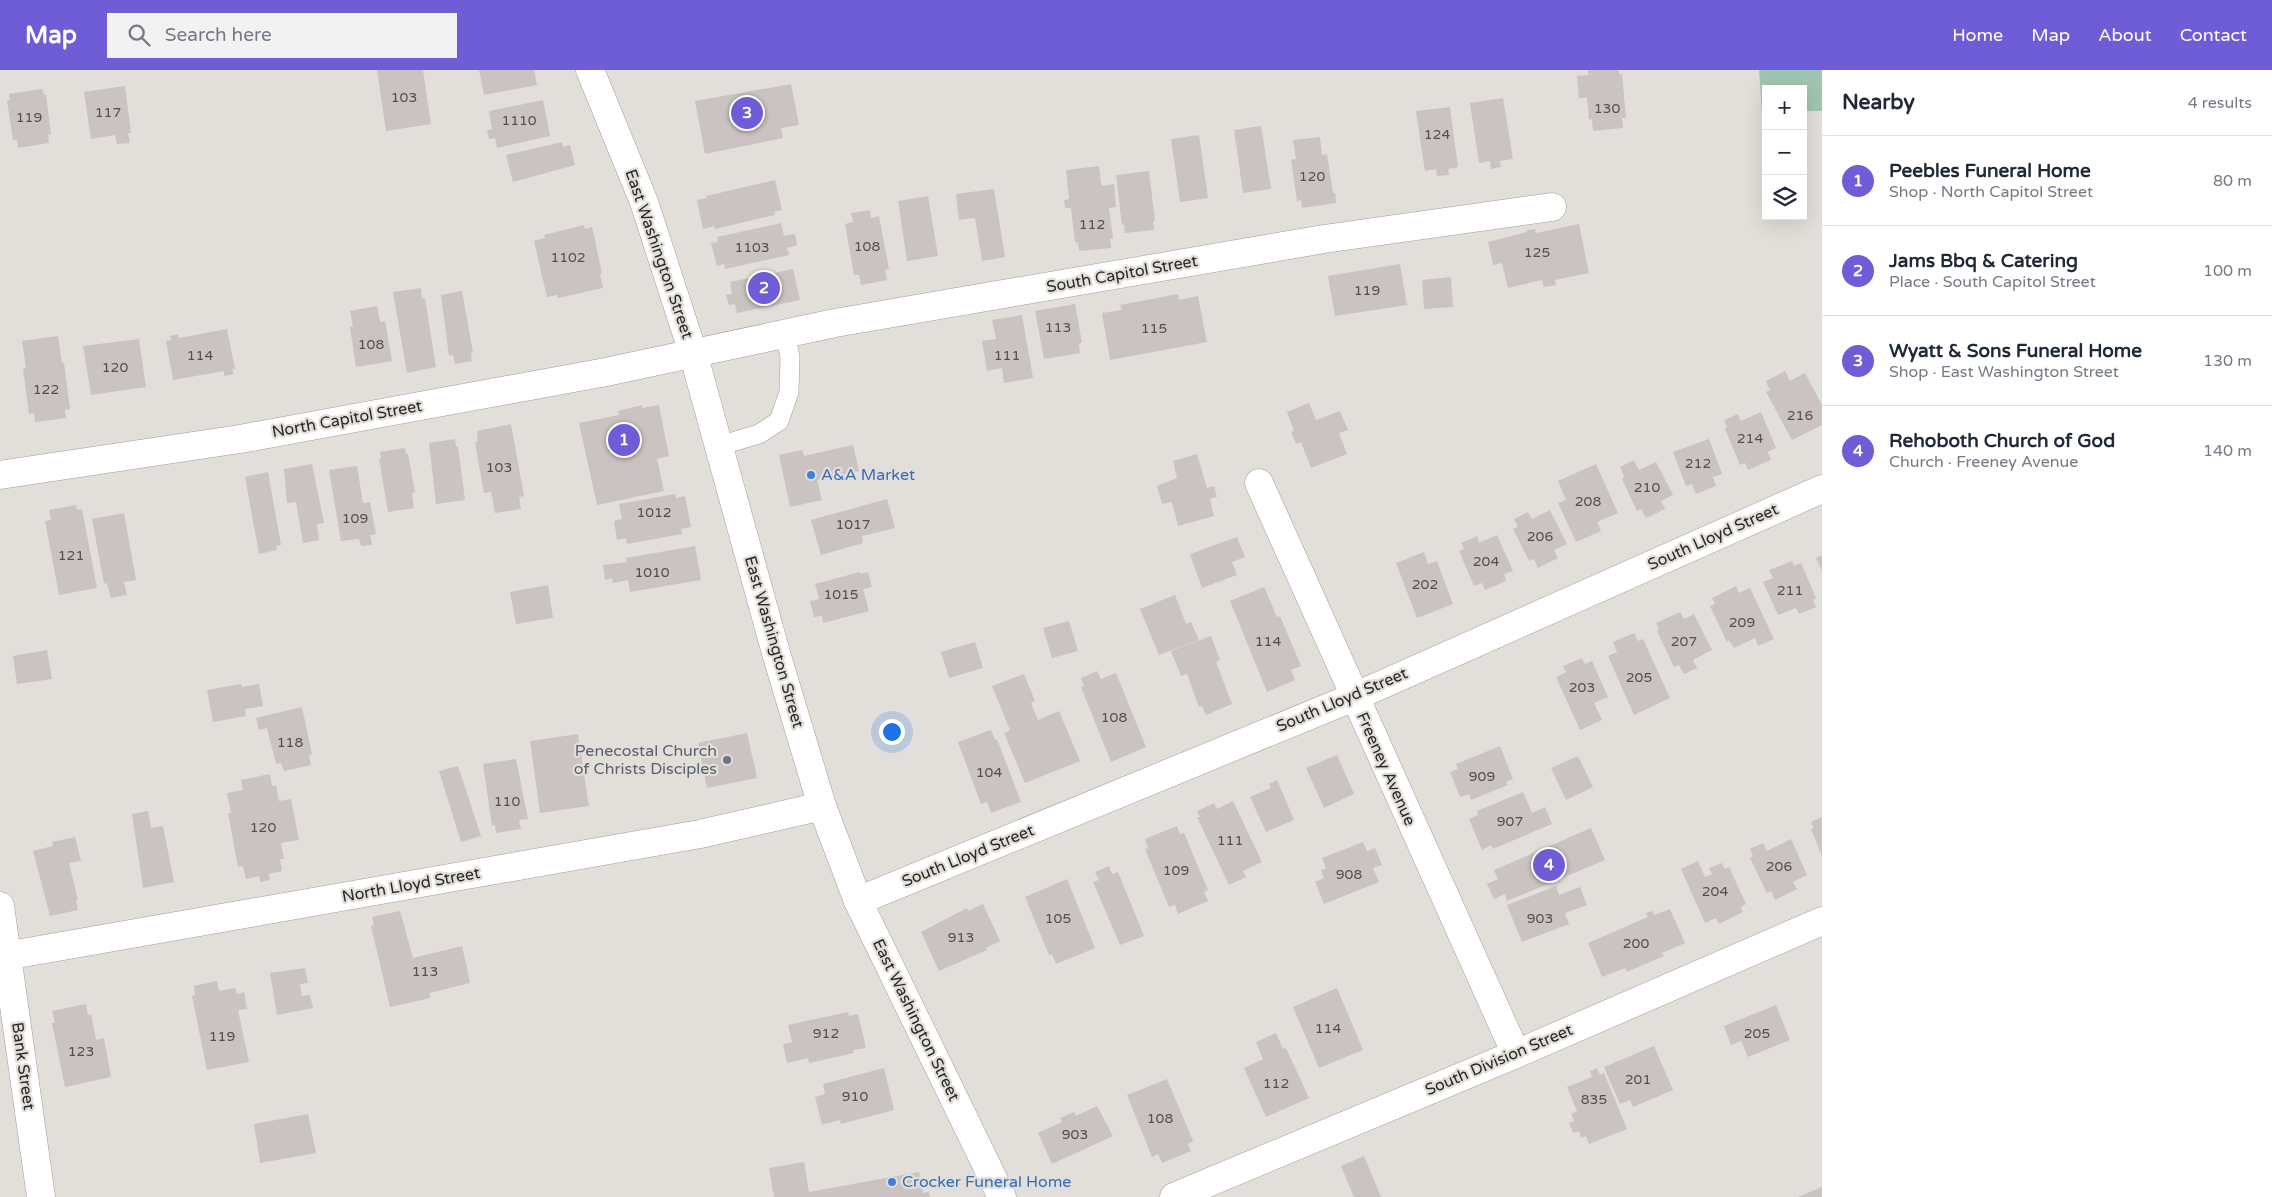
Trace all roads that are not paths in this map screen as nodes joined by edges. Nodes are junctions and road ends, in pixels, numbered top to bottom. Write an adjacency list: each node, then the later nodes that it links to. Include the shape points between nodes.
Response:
1 (590, 70): 4 (street, East Washington Street, via 644,202)
2 (1552, 207): 3 (street, South Capitol Street, via 1324,239)
3 (786, 333): 4 (street, South Capitol Street); 5 (lane, via 790,357 789,392 779,421 759,434)
4 (693, 353): 5 (street, East Washington Street); 6 (street, North Capitol Street, via 606,372 240,438)
5 (719, 446): 10 (street, East Washington Street)
6 (0, 475)
7 (1258, 483): 9 (street, Freeney Avenue)
8 (1822, 488): 9 (street, South Lloyd Street)
9 (1354, 697): 11 (street, South Lloyd Street); 15 (street, Freeney Avenue)
10 (822, 806): 11 (street, East Washington Street); 14 (street, North Lloyd Street, via 700,834)
11 (858, 901): 17 (street, East Washington Street)
12 (0, 906): 14 (street, Bank Street)
13 (1822, 920): 15 (street, South Division Street)
14 (4, 956): 16 (street, Bank Street)
15 (1516, 1054): 18 (street, South Division Street)
16 (41, 1197)
17 (1002, 1197)
18 (1174, 1197)

